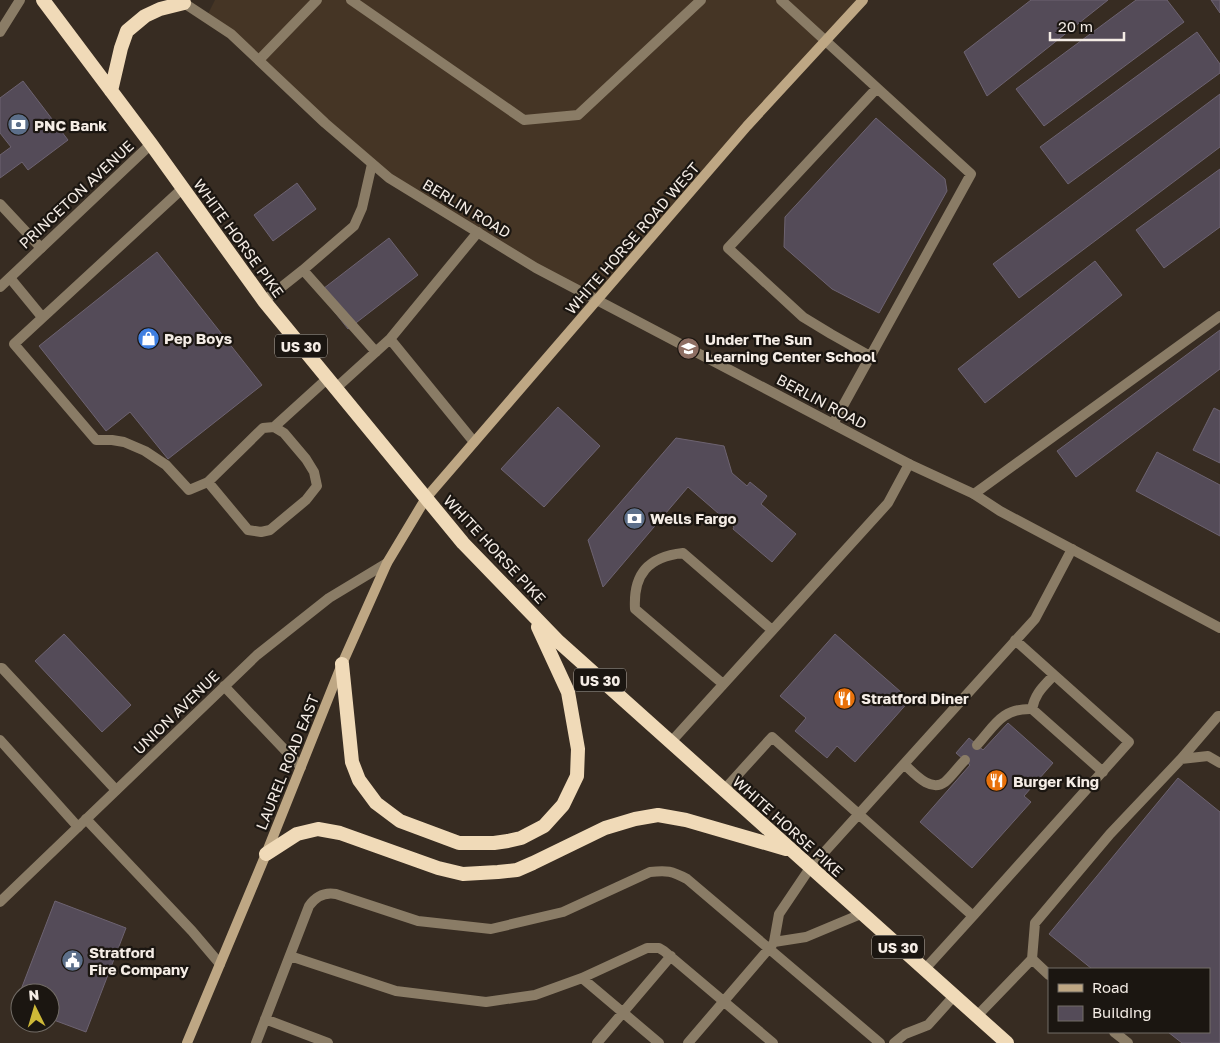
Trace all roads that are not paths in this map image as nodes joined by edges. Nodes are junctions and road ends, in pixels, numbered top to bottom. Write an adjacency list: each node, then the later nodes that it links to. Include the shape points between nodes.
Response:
1 (20, 0): 9 (street)
2 (43, 0): 13 (highway, WHITE HORSE PIKE / US 30)
3 (317, 0): 11 (street)
4 (351, 0): 5 (street, via 524,120 578,115)
5 (701, 0)
6 (781, 0): 10 (street)
7 (863, 0): 10 (main road, WHITE HORSE ROAD WEST)
8 (180, 2): 11 (street, BERLIN ROAD, via 231,34); 13 (highway, via 145,16 127,31)
9 (0, 32)
10 (826, 41): 12 (street); 23 (main road, WHITE HORSE ROAD WEST, via 747,126)
11 (259, 60): 15 (street, BERLIN ROAD)
12 (877, 88): 29 (street, via 971,174); 29 (street, via 728,248 803,317)
13 (111, 91): 14 (highway, WHITE HORSE PIKE / US 30)
14 (151, 144): 16 (highway, WHITE HORSE PIKE / US 30); 19 (street, PRINCETON AVENUE)
15 (372, 164): 18 (street, BERLIN ROAD, via 389,178); 20 (street, via 362,208 354,226)
16 (183, 188): 24 (highway, WHITE HORSE PIKE / US 30); 26 (street)
17 (0, 204): 19 (street)
18 (478, 232): 23 (street, BERLIN ROAD); 27 (street)
19 (41, 248): 21 (street, PRINCETON AVENUE)
20 (303, 270): 24 (street); 28 (street)
21 (10, 278): 22 (street, PRINCETON AVENUE); 26 (street)
22 (0, 287)
23 (597, 300): 31 (street, BERLIN ROAD); 33 (main road, WHITE HORSE ROAD WEST)
24 (264, 301): 30 (highway, WHITE HORSE PIKE / US 30)
25 (1220, 316): 36 (street)
26 (42, 317): 35 (street, via 14,344 96,440 124,442 145,451 166,465 189,490)
27 (390, 340): 28 (street); 33 (street)
28 (376, 352): 30 (street)
29 (870, 356): 31 (street)
30 (332, 383): 32 (street); 37 (highway, WHITE HORSE PIKE / US 30)
31 (833, 424): 34 (street, BERLIN ROAD)
32 (274, 427): 35 (street, via 263,428); 35 (street, via 284,433 306,459 314,472 316,486 306,500 270,530 248,530)
33 (474, 442): 37 (main road, WHITE HORSE ROAD WEST)
34 (909, 464): 36 (street, BERLIN ROAD); 42 (street, via 888,503)
35 (208, 482)
36 (974, 494): 38 (street, BERLIN ROAD)
37 (426, 498): 39 (main road, LAUREL ROAD EAST); 40 (highway, WHITE HORSE PIKE / US 30, via 463,543)
38 (1072, 549): 41 (street, BERLIN ROAD); 43 (street, via 1035,619)
39 (387, 563): 44 (main road, LAUREL ROAD EAST); 48 (street, UNION AVENUE, via 328,598 257,654)
40 (532, 614): 44 (highway, via 568,692 578,748 577,776 563,805 544,826 521,838 494,843 459,843 400,821 376,803 359,780 352,762); 52 (highway, WHITE HORSE PIKE / US 30)
41 (1220, 628)
42 (772, 630): 47 (street); 47 (street, via 683,553 656,560 645,569 634,595 635,609)
43 (1015, 640): 46 (street); 56 (street)
44 (342, 664): 58 (main road, LAUREL ROAD EAST)
45 (0, 668): 60 (street)
46 (1054, 674): 49 (street, via 1038,691); 59 (street, via 1129,742)
47 (723, 684): 52 (street)
48 (224, 686): 58 (street); 60 (street, UNION AVENUE)
49 (1032, 709): 53 (street, via 1004,715); 59 (street)
50 (1220, 716): 54 (street)
51 (0, 740): 64 (street)
52 (670, 742): 61 (highway, WHITE HORSE PIKE / US 30)
53 (977, 745)
54 (1181, 759): 57 (street, via 1208,756); 74 (street, via 1110,834 1035,923)
55 (964, 760): 56 (street, via 945,782 933,785)
56 (904, 764): 62 (street)
57 (1220, 764)
58 (301, 767): 66 (main road, LAUREL ROAD EAST)
59 (1103, 772): 70 (street)
60 (116, 790): 63 (street, UNION AVENUE)
61 (723, 791): 62 (street, via 772,737); 65 (highway, WHITE HORSE PIKE / US 30)
62 (859, 814): 67 (street); 70 (street)
63 (86, 820): 64 (street, UNION AVENUE); 75 (street)
64 (78, 827): 68 (street, UNION AVENUE)
65 (790, 850): 66 (highway, via 658,815 635,818 605,828 517,870 498,872 463,874 340,833 318,830 298,834); 67 (highway, WHITE HORSE PIKE / US 30)
66 (266, 854): 75 (main road, LAUREL ROAD EAST)
67 (810, 868): 69 (highway, WHITE HORSE PIKE / US 30); 71 (street, via 779,914)
68 (0, 902)
69 (862, 914): 71 (street, via 806,937); 76 (highway, WHITE HORSE PIKE / US 30)
70 (973, 916): 76 (street)
71 (771, 945): 72 (street, via 687,879 663,870 650,872 563,912 491,929 418,921 336,894 324,894 310,906); 80 (street); 92 (street)
72 (290, 956): 78 (street, via 396,991 486,1002 535,995); 83 (street)
73 (671, 956): 78 (street, via 659,948 647,948); 80 (street); 81 (street)
74 (1032, 959): 77 (street); 82 (street)
75 (220, 964): 85 (main road, LAUREL ROAD EAST)
76 (924, 970): 79 (highway, WHITE HORSE PIKE / US 30)
77 (1048, 974)
78 (582, 978): 81 (street)
79 (954, 996): 82 (highway, WHITE HORSE PIKE / US 30); 93 (street, via 928,1025 905,1034)
80 (724, 1001): 90 (street); 91 (street)
81 (623, 1012): 88 (street); 89 (street)
82 (976, 1016): 94 (highway, WHITE HORSE PIKE / US 30)
83 (265, 1019): 86 (street); 87 (street)
84 (1115, 1033): 95 (street)
85 (187, 1043)
86 (256, 1043)
87 (328, 1043)
88 (597, 1043)
89 (659, 1043)
90 (688, 1043)
91 (773, 1043)
92 (880, 1043)
93 (894, 1043)
94 (1007, 1043)
95 (1128, 1043)

